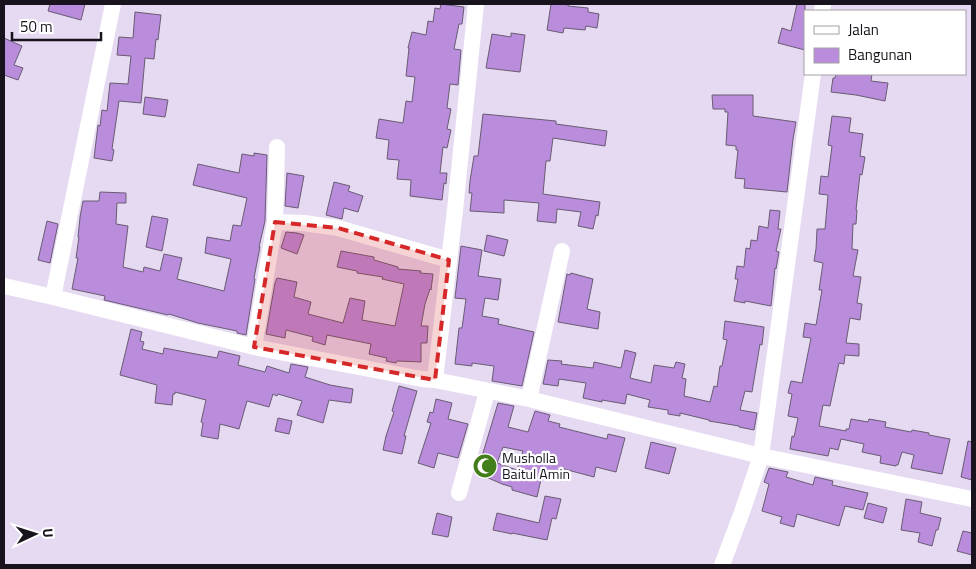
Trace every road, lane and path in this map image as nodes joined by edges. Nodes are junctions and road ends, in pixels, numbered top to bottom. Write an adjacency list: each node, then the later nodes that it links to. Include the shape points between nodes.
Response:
1 (113, 4): 9 (street)
2 (476, 4): 7 (street)
3 (813, 75): 14 (street)
4 (277, 147): 5 (street)
5 (275, 222): 7 (street, via 338,228); 10 (street)
6 (562, 251): 13 (street)
7 (449, 260): 11 (street)
8 (4, 286): 9 (street)
9 (53, 297): 10 (street)
10 (254, 346): 11 (street)
11 (435, 380): 12 (street)
12 (487, 392): 13 (street); 15 (street)
13 (528, 399): 14 (street)
14 (761, 456): 16 (street); 17 (street)
15 (459, 493)
16 (972, 498)
17 (722, 565)

